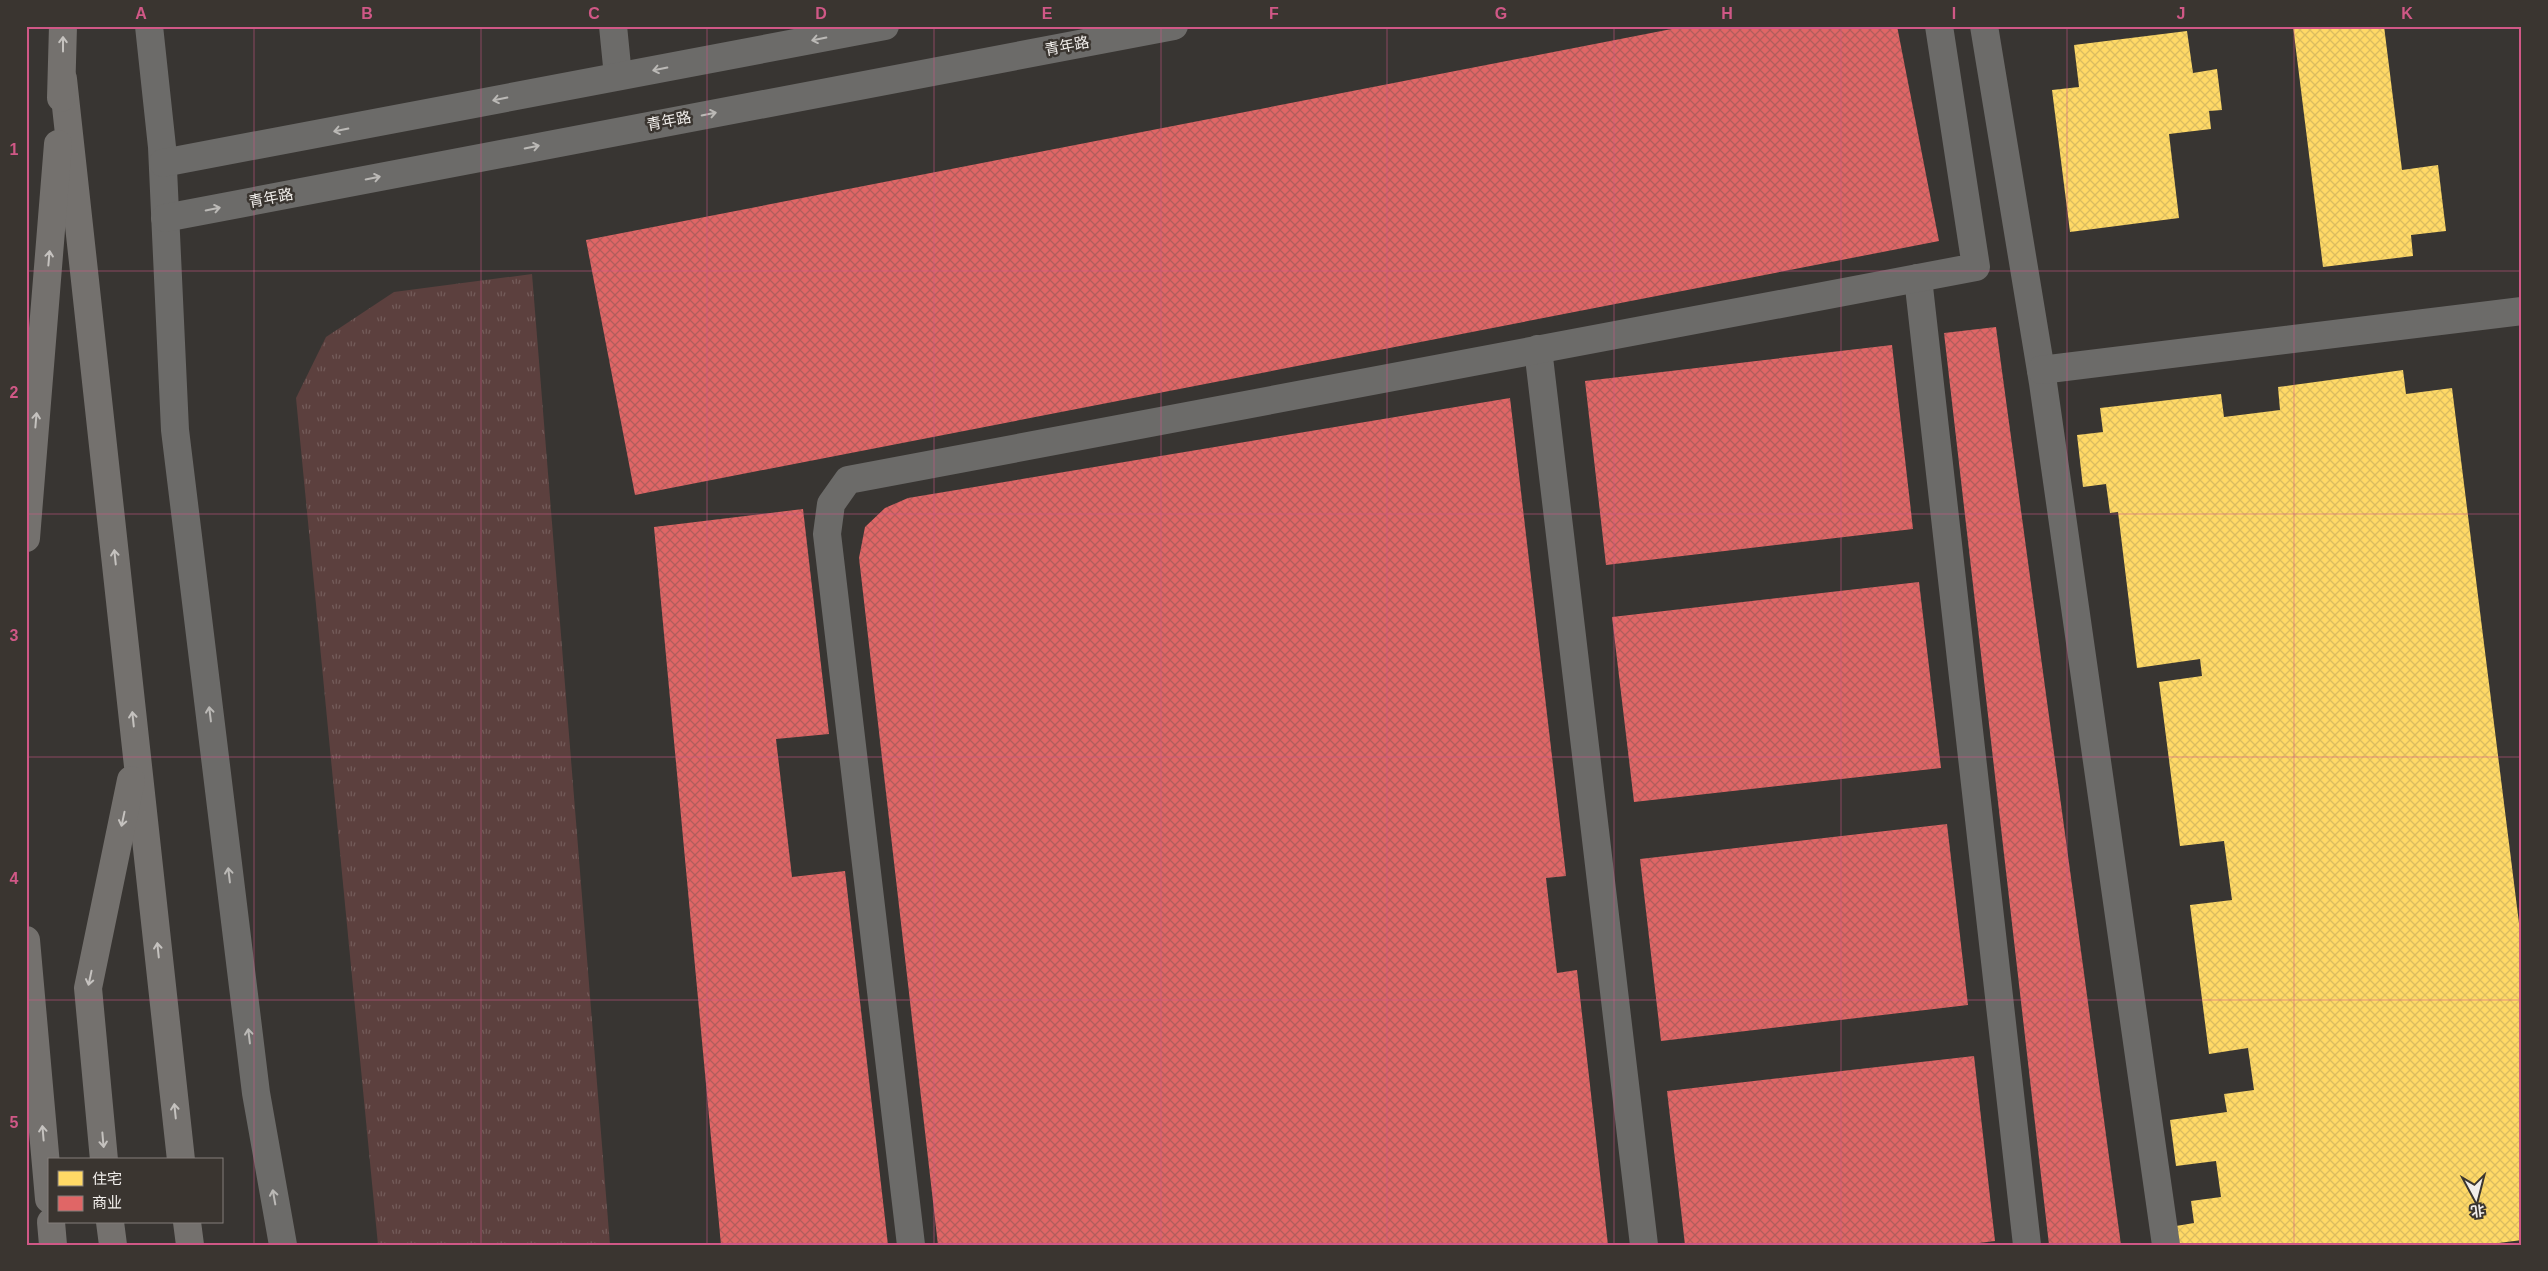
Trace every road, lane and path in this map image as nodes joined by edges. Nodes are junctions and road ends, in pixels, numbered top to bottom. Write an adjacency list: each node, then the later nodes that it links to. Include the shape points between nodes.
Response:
1 (63, 26): 9 (highway, one-way to 1)
2 (149, 26): 10 (street)
3 (613, 26): 8 (street)
4 (884, 26): 8 (street, one-way to 8)
5 (1174, 26): 11 (street, 青年路, one-way to 5)
6 (1939, 26): 12 (street, via 1976,267)
7 (1984, 26): 15 (street)
8 (618, 76): 10 (street, one-way to 10)
9 (63, 79): 16 (highway, one-way to 9); 17 (highway, one-way to 9)
10 (163, 163): 11 (street)
11 (165, 218): 28 (street, one-way to 11, via 256,1093 175,430)
12 (1918, 278): 14 (street); 31 (street)
13 (2522, 311): 15 (street)
14 (1538, 349): 29 (street, via 848,480 831,504 827,534); 30 (street)
15 (2041, 370): 32 (street)
16 (26, 538)
17 (136, 754): 19 (highway, one-way to 19, via 88,988); 20 (highway, one-way to 17)
18 (26, 940): 21 (highway, one-way to 18)
19 (104, 1158)
20 (180, 1158)
21 (48, 1188)
22 (51, 1224): 25 (highway)
23 (110, 1224): 26 (highway)
24 (187, 1224): 27 (highway)
25 (53, 1245)
26 (112, 1245)
27 (190, 1245)
28 (283, 1245)
29 (911, 1245)
30 (1644, 1245)
31 (2026, 1245)
32 (2166, 1245)

